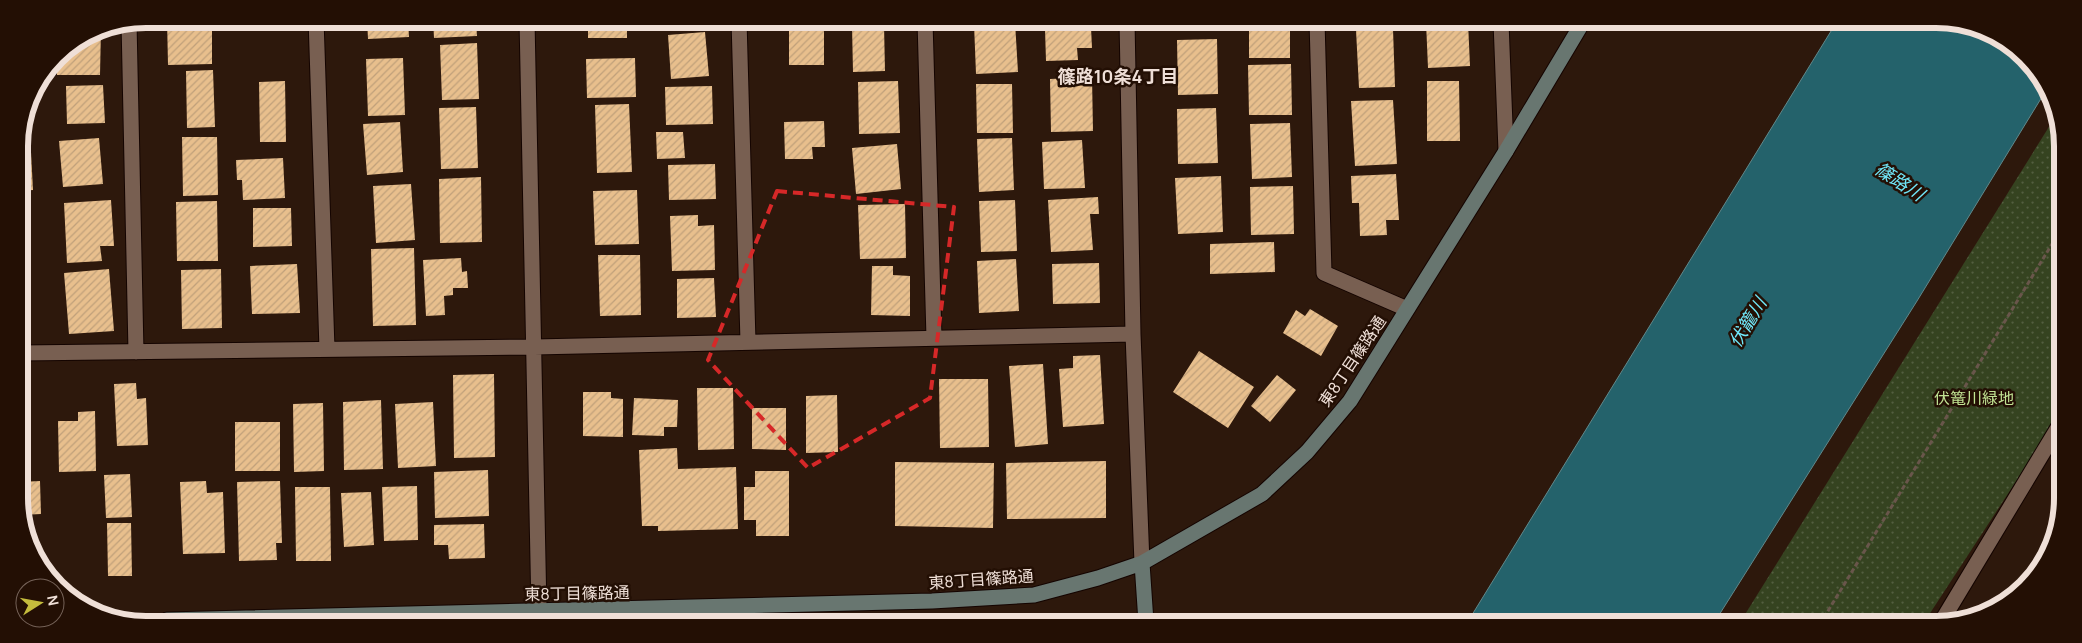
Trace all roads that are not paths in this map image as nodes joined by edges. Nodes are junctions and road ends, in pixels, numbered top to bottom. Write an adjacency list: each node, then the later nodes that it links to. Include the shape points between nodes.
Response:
1 (316, 27): 16 (street)
2 (527, 27): 15 (street)
3 (739, 27): 14 (street)
4 (925, 27): 13 (street)
5 (1127, 27): 12 (street)
6 (1317, 27): 11 (street, via 1324,273)
7 (1501, 27): 10 (street)
8 (1581, 27): 10 (main road, 東8丁目篠路通)
9 (129, 29): 17 (street)
10 (1506, 151): 11 (main road, 東8丁目篠路通)
11 (1408, 309): 20 (main road, 東8丁目篠路通, via 1350,401 1307,452 1262,494)
12 (1133, 334): 13 (street); 20 (street)
13 (934, 338): 14 (street)
14 (748, 342): 15 (street)
15 (534, 347): 16 (street); 21 (street)
16 (326, 350): 17 (street)
17 (136, 352): 18 (street)
18 (28, 353)
19 (2054, 436): 23 (street)
20 (1142, 563): 21 (main road, 東8丁目篠路通, via 1034,595); 22 (main road)
21 (539, 611): 24 (main road, 東8丁目篠路通)
22 (1146, 615)
23 (1945, 615)
24 (337, 616)

